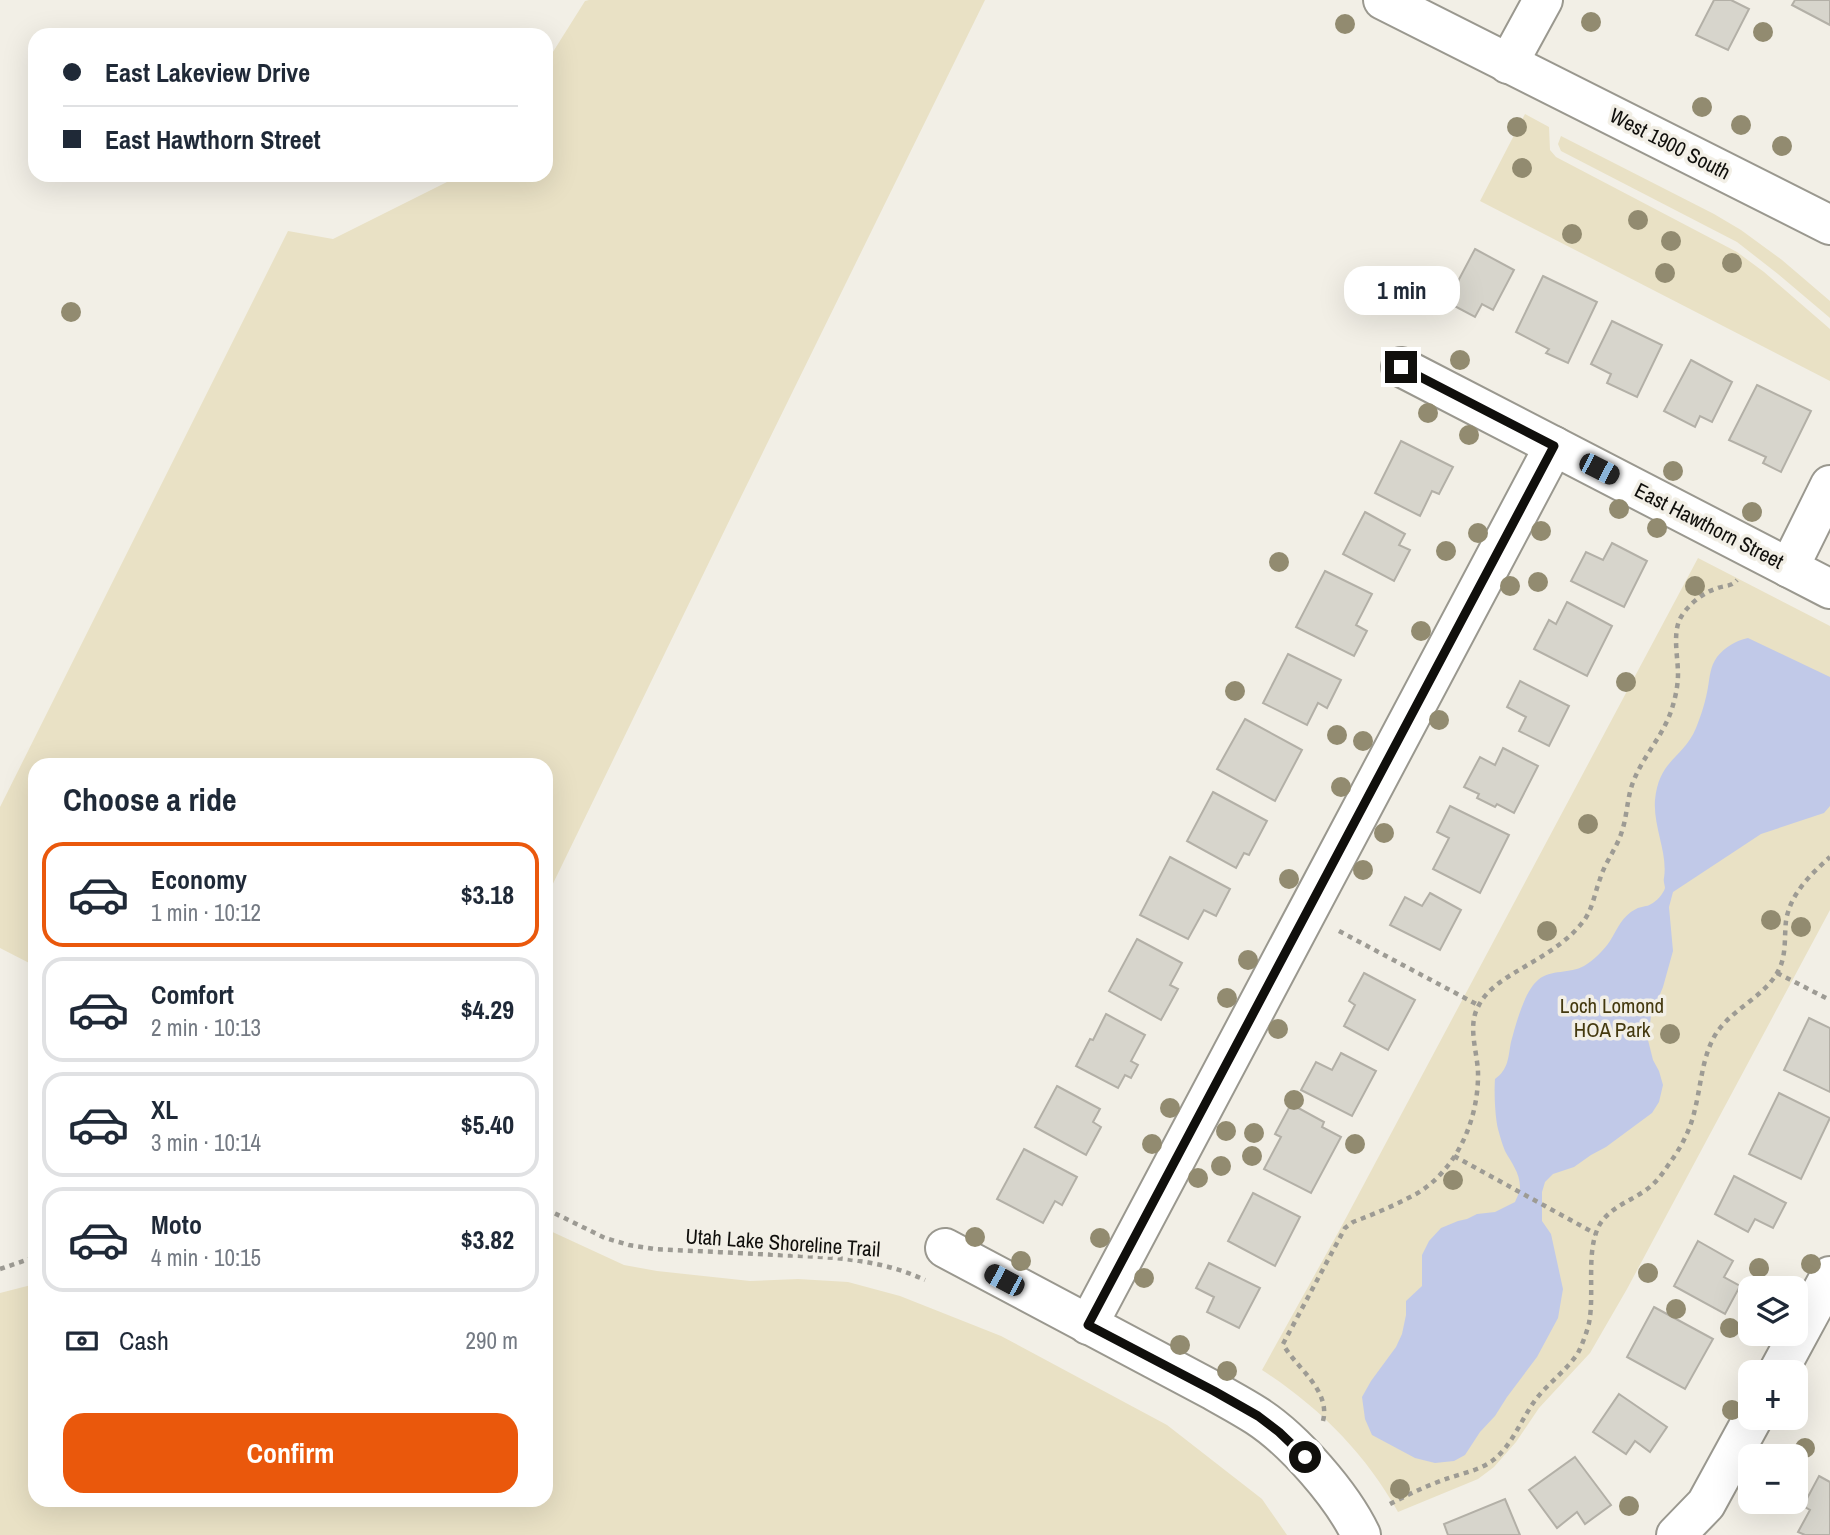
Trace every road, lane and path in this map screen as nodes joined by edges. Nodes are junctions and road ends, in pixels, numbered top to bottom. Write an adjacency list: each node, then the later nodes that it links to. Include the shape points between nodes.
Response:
1 (1383, 0): 3 (street, West 1900 South)
2 (1543, 0): 3 (street)
3 (1508, 64): 4 (street, West 1900 South)
4 (1830, 225)
5 (1401, 367): 6 (street, East Hawthorn Street)
6 (1554, 446): 8 (street, East Hawthorn Street); 23 (street)
7 (1830, 485): 8 (street)
8 (1817, 575)
9 (1740, 576): 14 (path, via 1731,586 1699,598 1678,622 1673,706 1632,786 1621,834 1584,920 1569,937 1504,980)
10 (1830, 857): 12 (path, via 1809,876 1788,912)
11 (1339, 931): 14 (path)
12 (1777, 973): 13 (path); 17 (path, via 1713,1038 1695,1112 1678,1152 1651,1186 1608,1214)
13 (1830, 1000)
14 (1478, 1005): 15 (path, via 1473,1026 1476,1102)
15 (1454, 1156): 17 (path); 25 (path, via 1418,1193 1345,1228 1283,1344 1316,1388 1325,1412)
16 (553, 1212): 22 (path, Utah Lake Shoreline Trail, via 629,1245 875,1263)
17 (1596, 1234): 27 (path, via 1589,1324 1578,1353 1541,1392 1492,1461)
18 (945, 1248): 23 (street)
19 (28, 1259): 20 (path)
20 (0, 1269)
21 (1830, 1276): 24 (street)
22 (927, 1281)
23 (1088, 1325): 28 (street, via 1214,1391 1279,1432 1305,1457)
24 (1784, 1360)
25 (1323, 1421)
26 (1746, 1430): 29 (street, via 1706,1504)
27 (1390, 1504)
28 (1361, 1535)
29 (1676, 1535)

